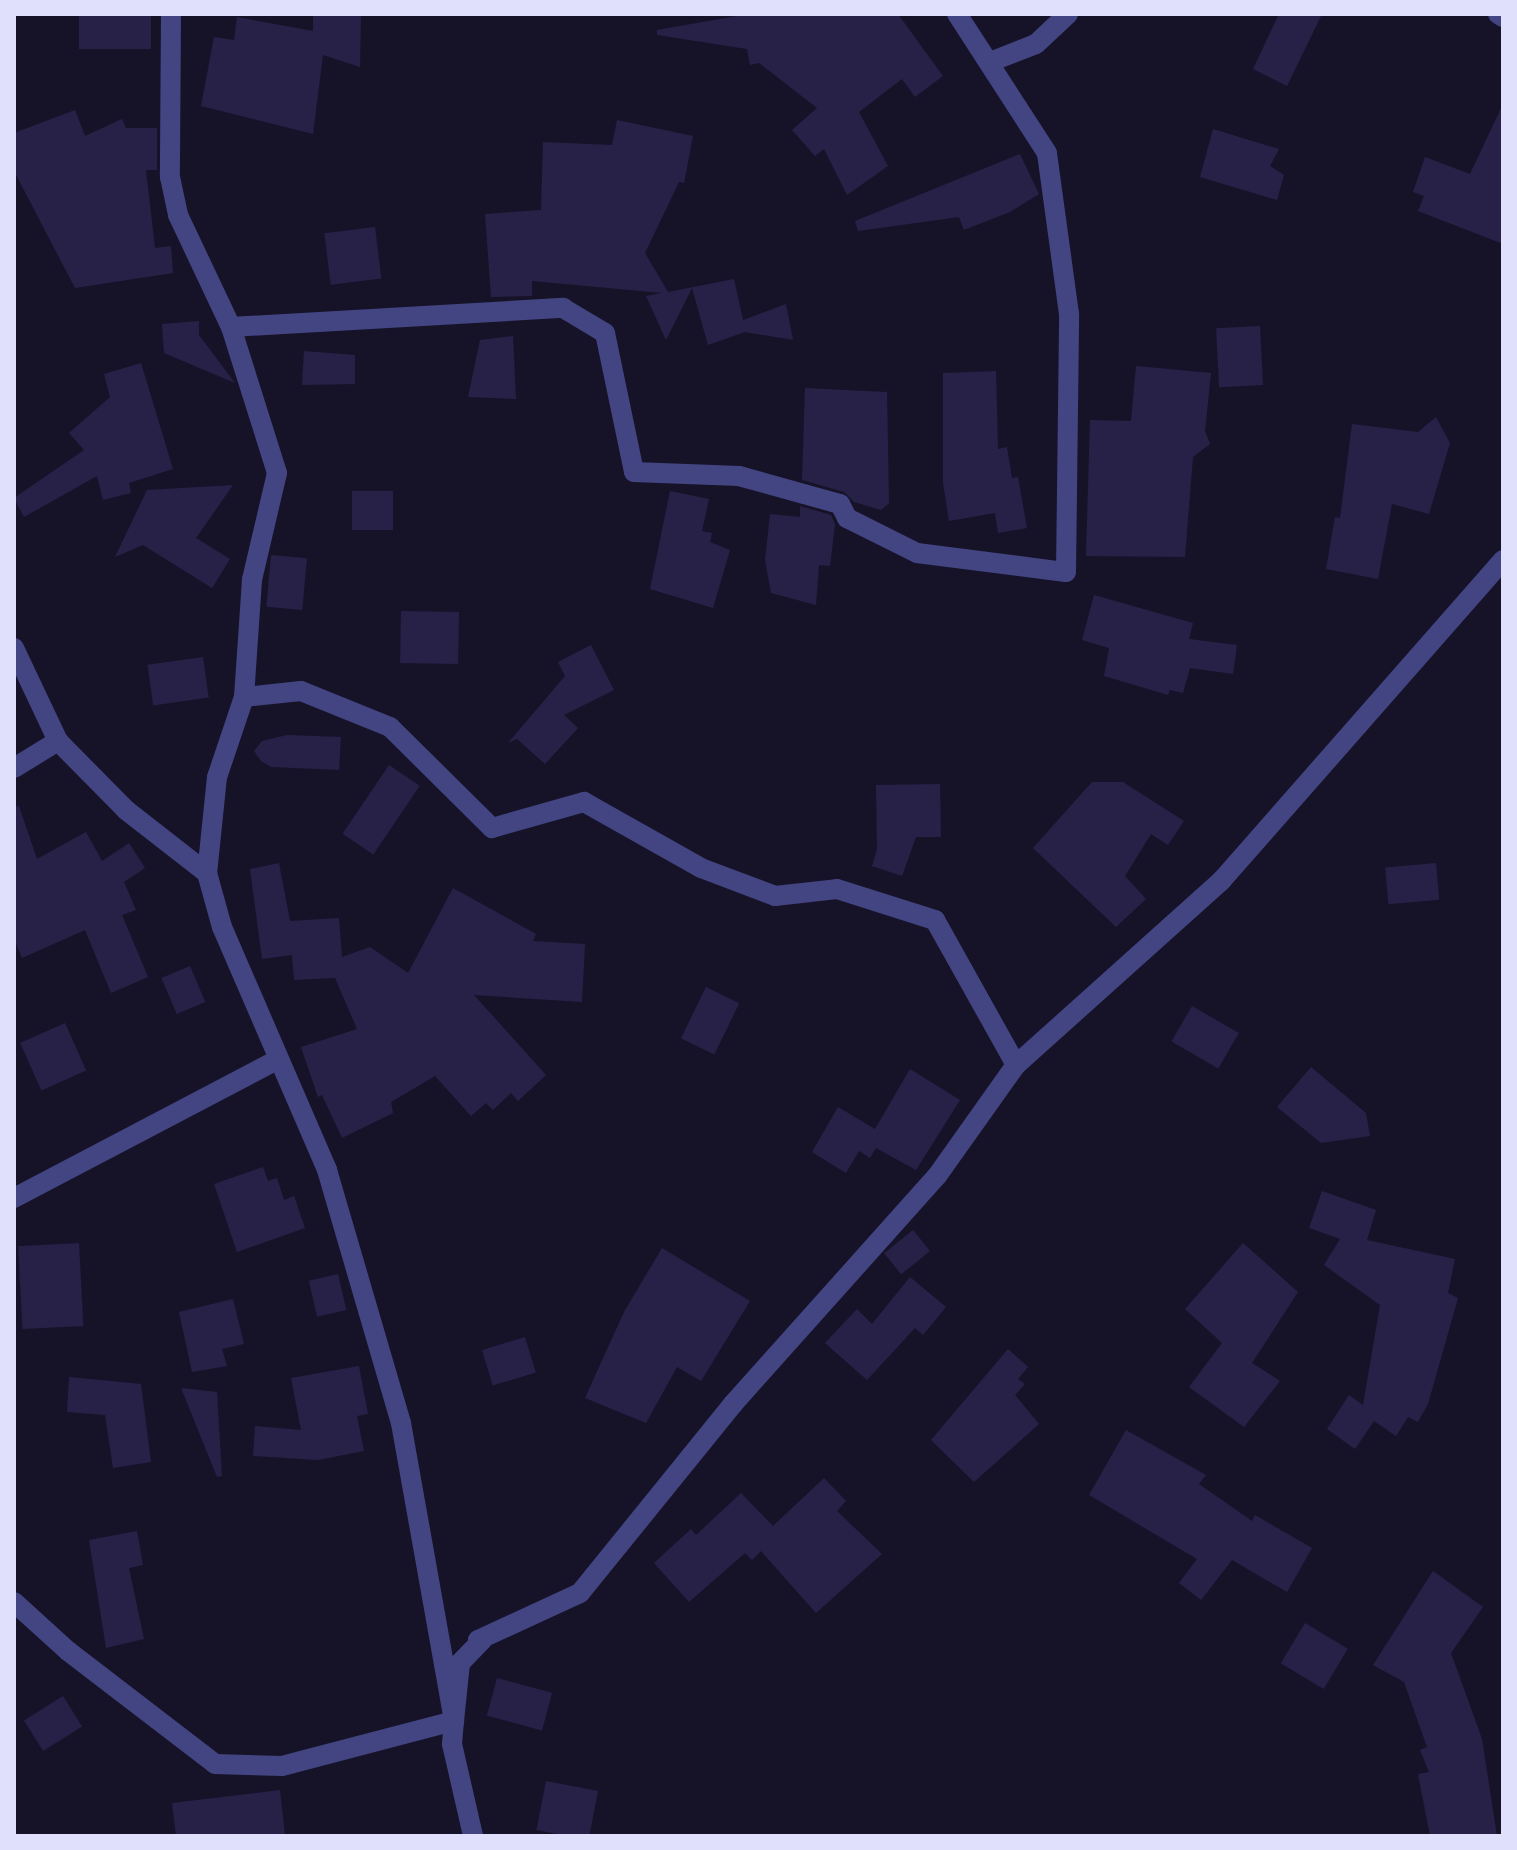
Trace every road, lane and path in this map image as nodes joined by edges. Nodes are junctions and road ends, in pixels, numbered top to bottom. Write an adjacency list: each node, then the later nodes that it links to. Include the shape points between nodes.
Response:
1 (171, 14): 5 (street, via 170,177 178,215)
2 (957, 14): 4 (street)
3 (1068, 14): 4 (street, via 1036,44)
4 (990, 62): 5 (street, via 1047,153 1069,314 1066,572 917,553 847,518 840,504 739,476 634,472 605,333 563,308)
5 (231, 327): 8 (street, via 277,473 252,580)
6 (1503, 560): 13 (street, via 1222,880)
7 (14, 648): 9 (street)
8 (244, 697): 11 (street, via 217,777); 13 (street, via 301,691 390,727 492,828 584,802 701,868 775,896 837,889 935,920)
9 (58, 741): 10 (street); 11 (street, via 126,810)
10 (14, 768)
11 (207, 873): 12 (street, via 222,927)
12 (279, 1059): 14 (street); 16 (street, via 327,1170 401,1423)
13 (1016, 1065): 16 (street, via 937,1176 733,1404 580,1593 478,1640 460,1663)
14 (14, 1198)
15 (14, 1602): 16 (street, via 68,1651 215,1764 282,1766)
16 (454, 1721): 17 (street, via 452,1744)
17 (473, 1836)

